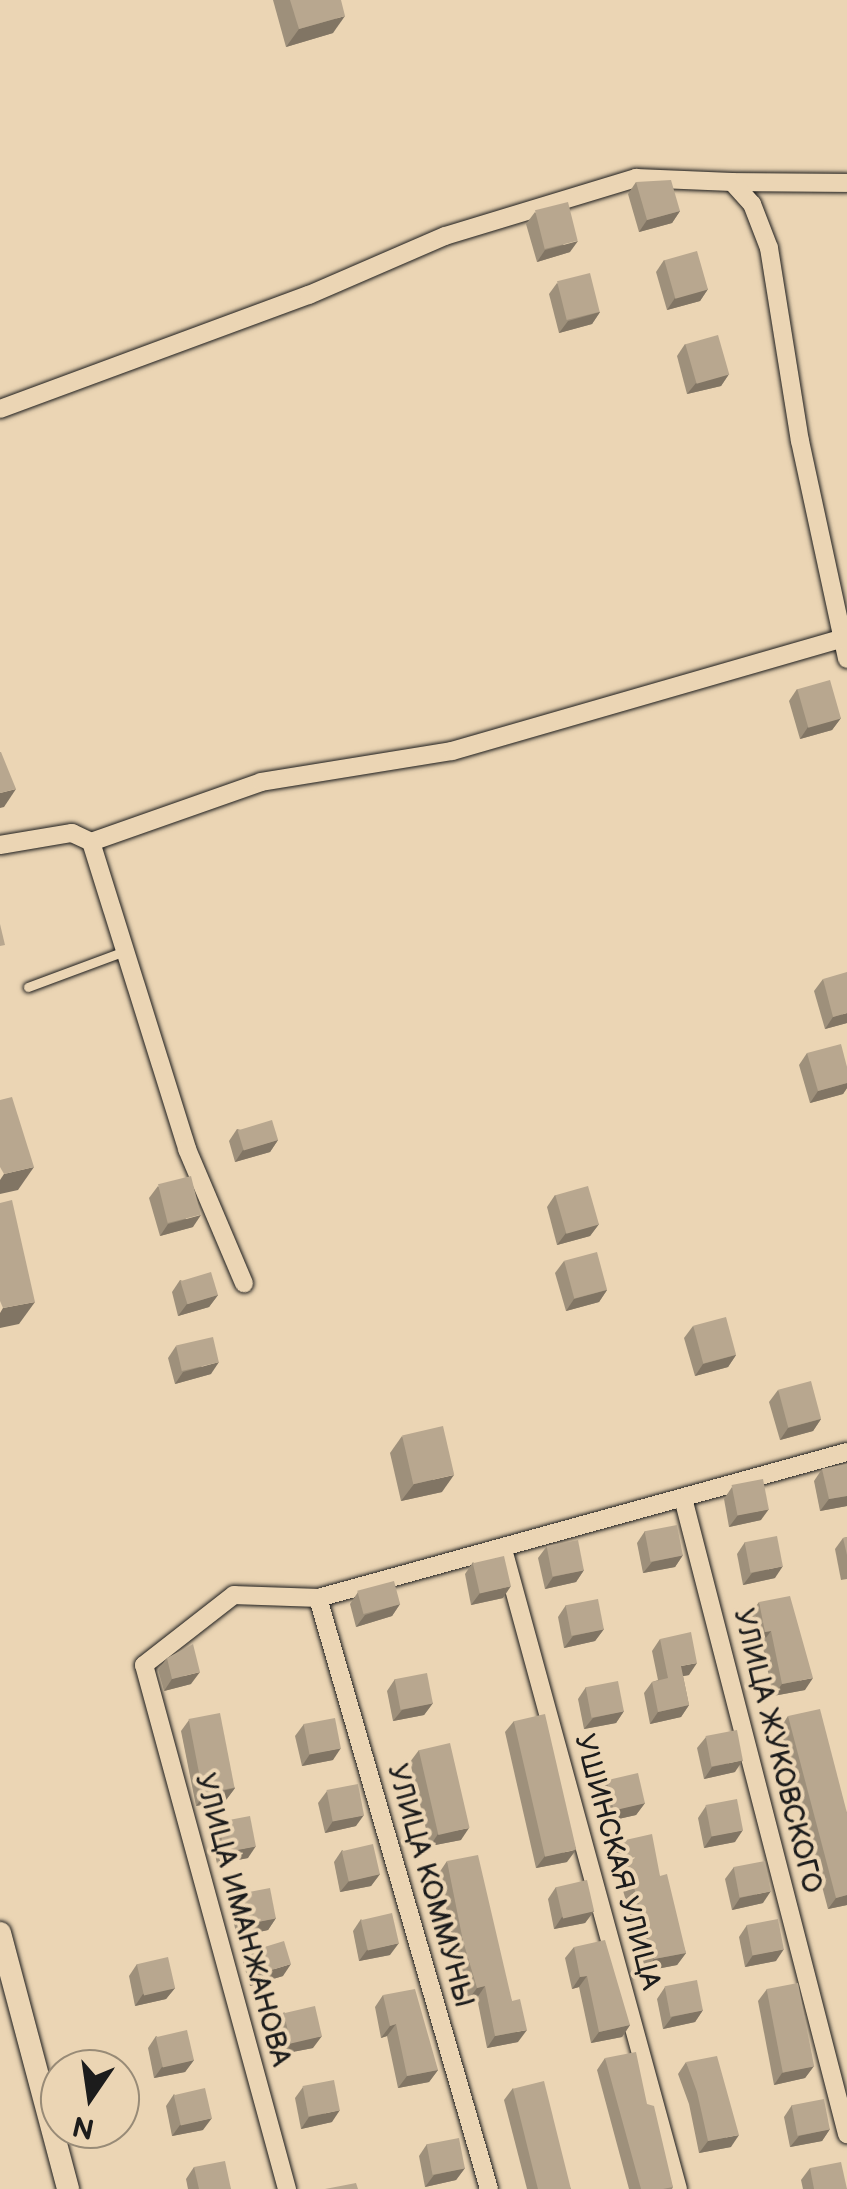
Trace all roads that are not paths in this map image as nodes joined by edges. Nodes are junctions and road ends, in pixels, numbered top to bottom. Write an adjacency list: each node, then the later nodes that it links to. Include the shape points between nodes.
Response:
1 (732, 182): 2 (street); 3 (street, via 636,178 445,236 309,295); 4 (street, via 752,204 770,248 800,441)
2 (847, 184)
3 (0, 409)
4 (844, 638): 5 (street); 6 (street, via 452,752 262,782)
5 (847, 659)
6 (91, 842): 7 (street, via 72,833); 8 (street)
7 (0, 846)
8 (125, 951): 9 (lane); 10 (street, via 188,1149)
9 (28, 988)
10 (244, 1283)
11 (847, 1452): 12 (street)
12 (684, 1498): 13 (street); 16 (street, УЛИЦА ЖУКОВСКОГО)
13 (503, 1549): 14 (street); 20 (street, УШИНСКАЯ УЛИЦА)
14 (318, 1598): 18 (street, УЛИЦА ИМАНЖАНОВА, via 234,1594 144,1665); 19 (street, УЛИЦА КОММУНЫ)
15 (0, 1934): 17 (main road)
16 (847, 2134)
17 (68, 2189)
18 (286, 2189)
19 (489, 2189)
20 (678, 2189)

